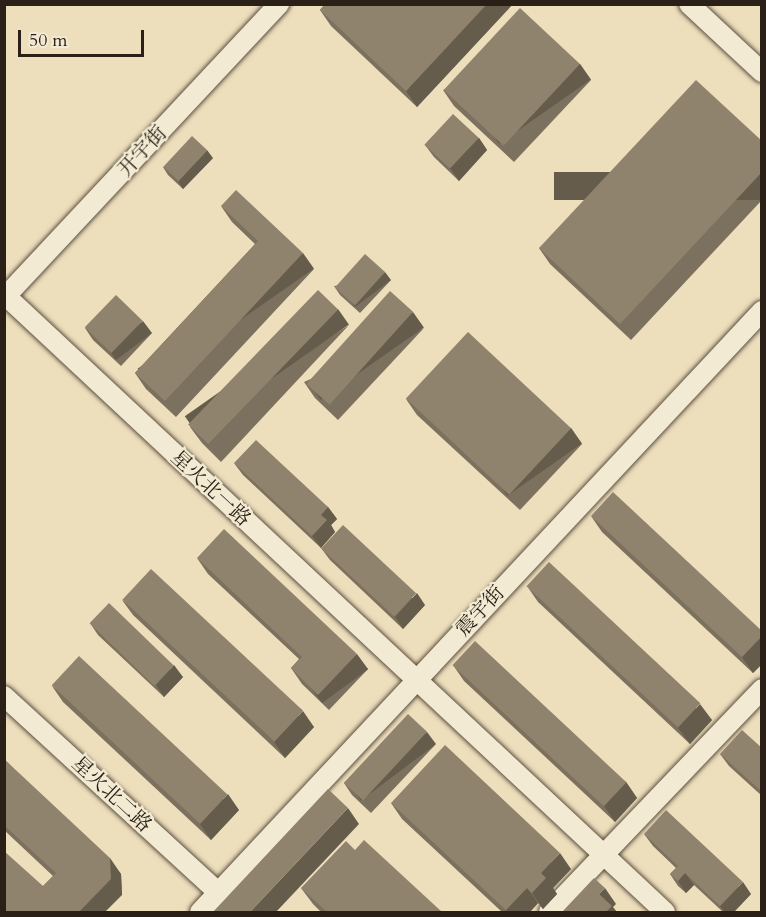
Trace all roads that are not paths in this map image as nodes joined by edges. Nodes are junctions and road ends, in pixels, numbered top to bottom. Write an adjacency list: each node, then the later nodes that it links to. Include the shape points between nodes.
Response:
1 (279, 4): 4 (street, 开宇街)
2 (689, 4): 3 (street)
3 (762, 72)
4 (5, 297): 6 (street, 星火北一路)
5 (762, 311): 6 (street, 震宇街)
6 (417, 680): 9 (street, 星火北一路); 10 (street, 震宇街)
7 (762, 689): 9 (street)
8 (4, 696): 10 (street, 星火北二路)
9 (603, 855): 12 (street); 13 (street, 星火北一路)
10 (219, 893): 11 (street, 震宇街)
11 (200, 912)
12 (549, 912)
13 (665, 912)

